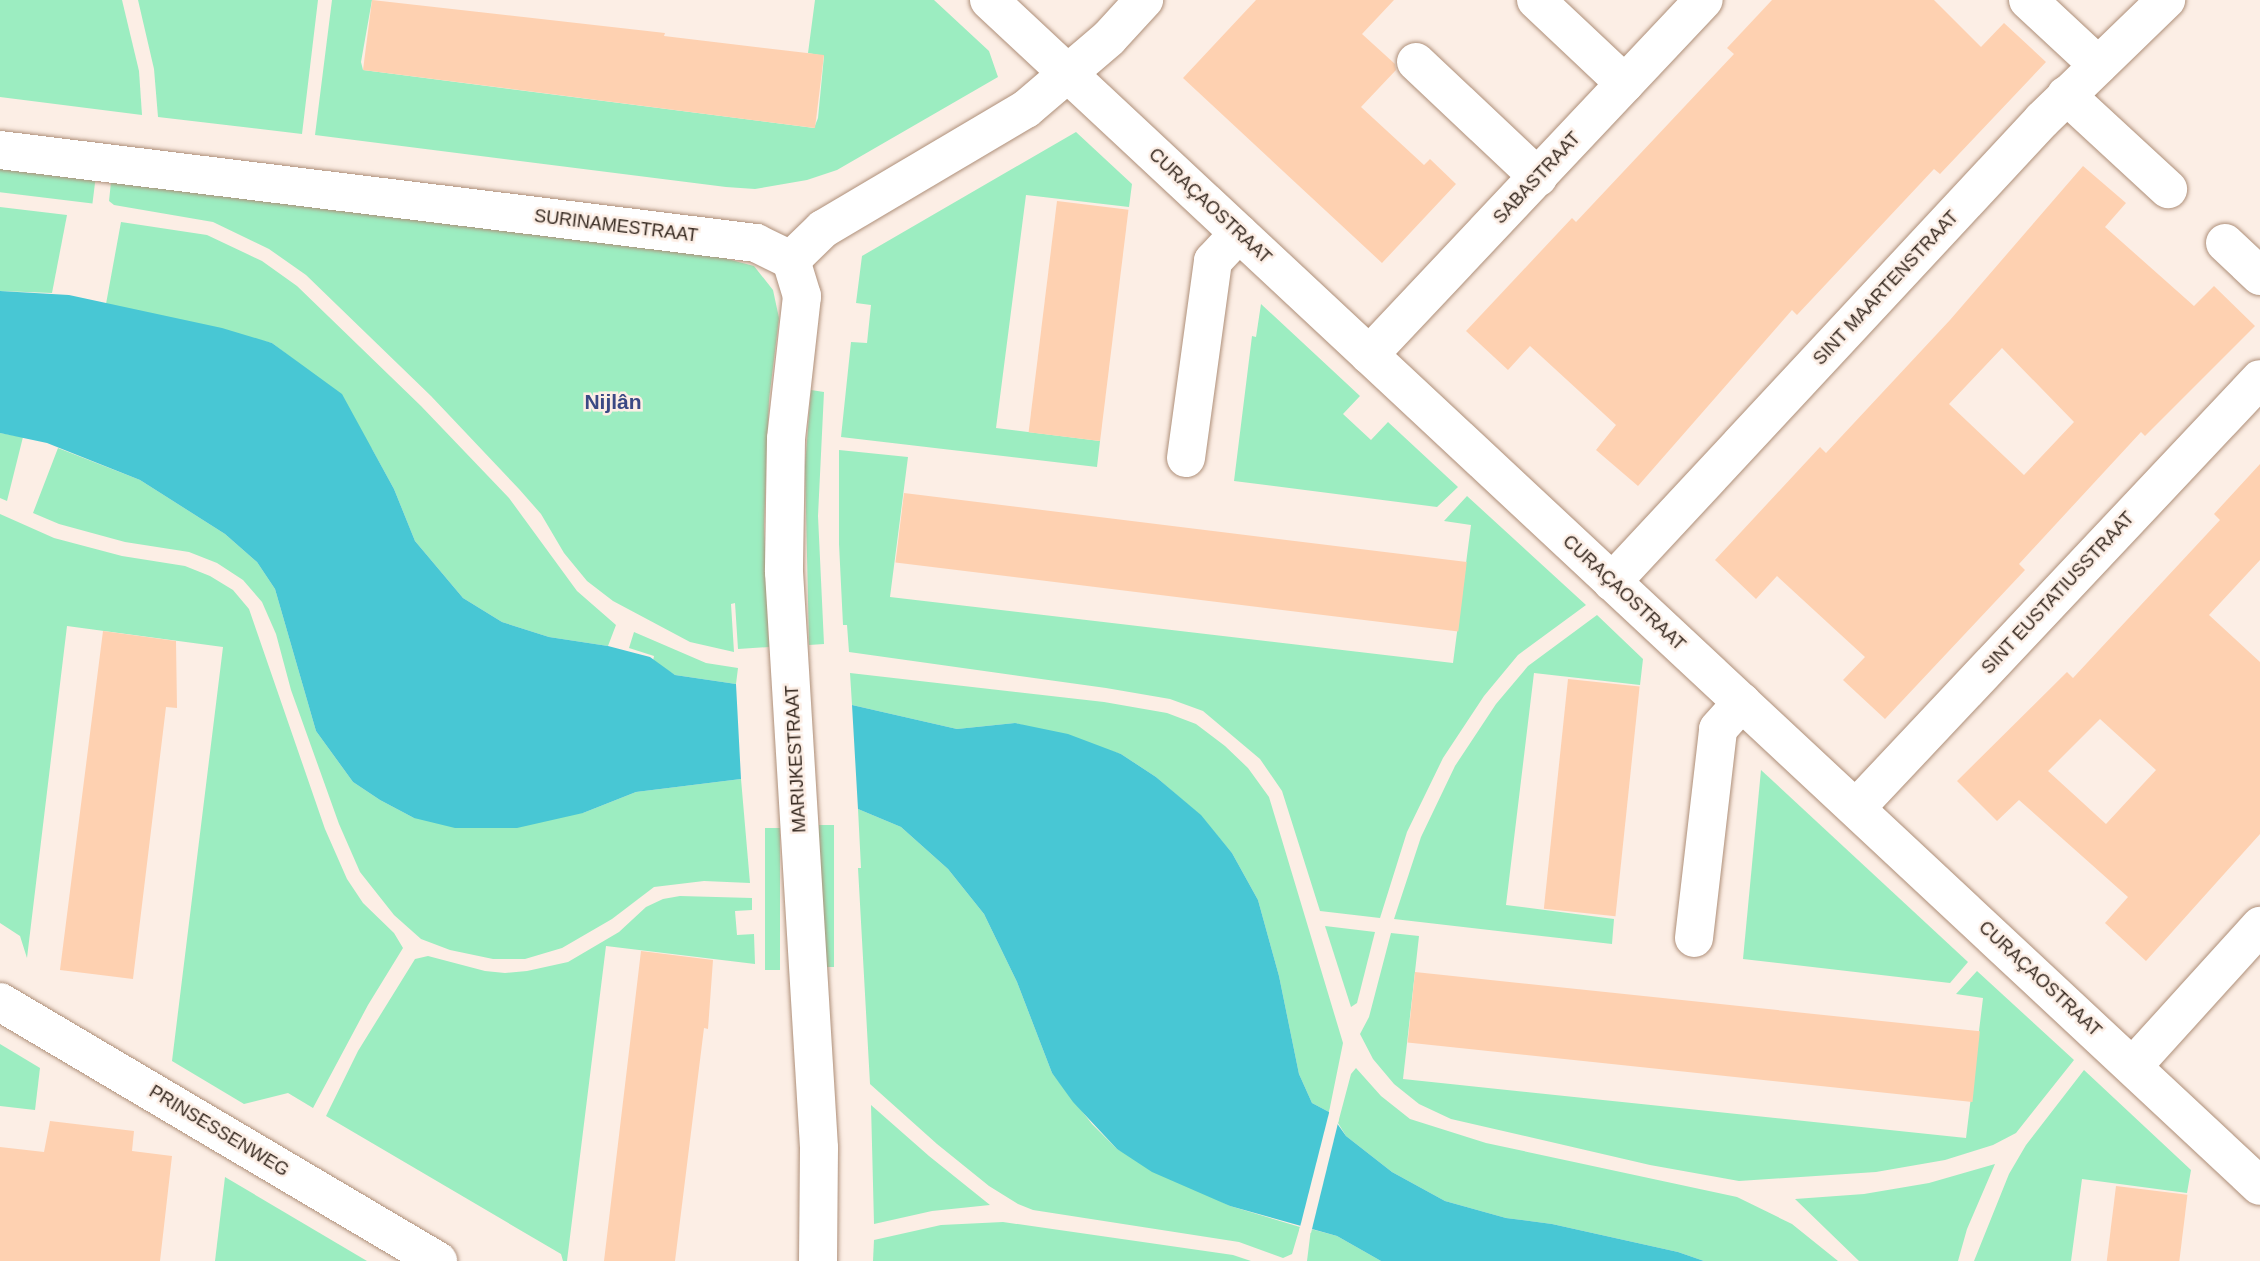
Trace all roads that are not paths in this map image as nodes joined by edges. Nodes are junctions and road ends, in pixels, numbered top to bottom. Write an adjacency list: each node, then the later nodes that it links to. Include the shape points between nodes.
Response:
1 (989, 0): 9 (street, CURAÇAOSTRAAT)
2 (1144, 0): 9 (street)
3 (1536, 0): 10 (street)
4 (1704, 0): 10 (street, SABASTRAAT)
5 (2028, 0): 8 (street)
6 (2166, 0): 8 (street, SINT MAARTENSTRAAT)
7 (1416, 62): 13 (street)
8 (2098, 65): 11 (street, SINT MAARTENSTRAAT)
9 (1067, 74): 15 (street, CURAÇAOSTRAAT); 17 (street, via 1026,109 823,229)
10 (1625, 84): 13 (street, SABASTRAAT)
11 (2067, 95): 14 (street); 22 (street, SINT MAARTENSTRAAT)
12 (0, 150): 17 (street, SURINAMESTRAAT, via 756,243)
13 (1538, 177): 19 (street, SABASTRAAT)
14 (2168, 189)
15 (1239, 233): 19 (street, CURAÇAOSTRAAT); 21 (street, via 1213,261)
16 (2225, 243): 18 (street)
17 (791, 260): 31 (street, MARIJKESTRAAT, via 802,296 786,439 784,572 818,1112)
18 (2260, 276)
19 (1369, 355): 22 (street, CURAÇAOSTRAAT)
20 (2260, 379): 24 (street, SINT EUSTATIUSSTRAAT)
21 (1186, 458)
22 (1612, 582): 23 (street, CURAÇAOSTRAAT)
23 (1742, 702): 24 (street, CURAÇAOSTRAAT); 26 (street, via 1718,729)
24 (1856, 808): 28 (street, CURAÇAOSTRAAT)
25 (2260, 926): 28 (street)
26 (1694, 938)
27 (0, 1002): 30 (street, PRINSESSENWEG)
28 (2134, 1065): 29 (street, CURAÇAOSTRAAT)
29 (2260, 1185)
30 (438, 1261)
31 (818, 1261)

